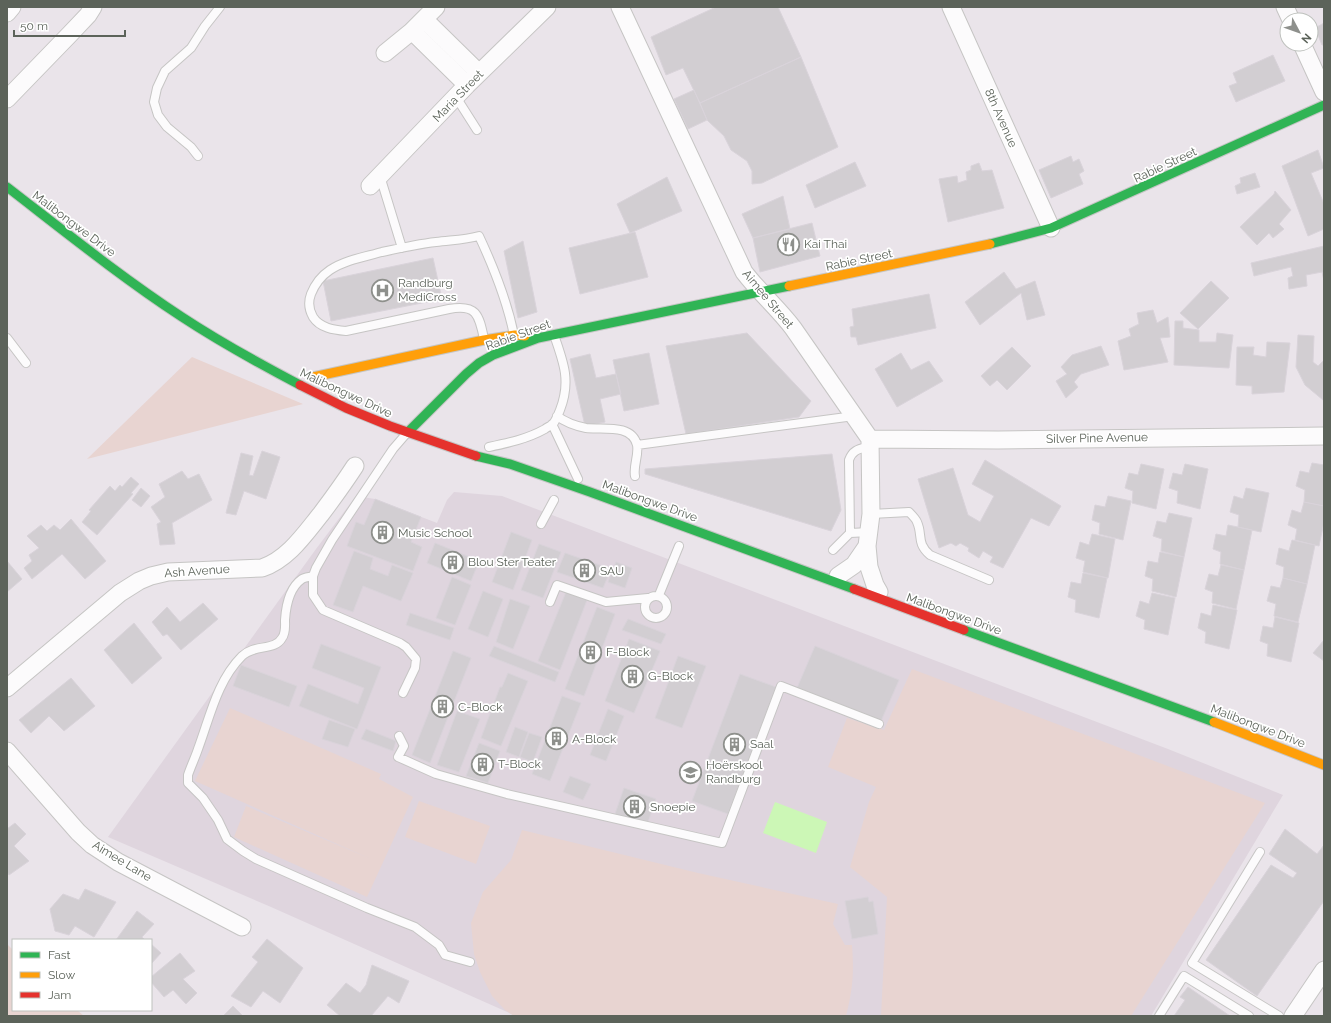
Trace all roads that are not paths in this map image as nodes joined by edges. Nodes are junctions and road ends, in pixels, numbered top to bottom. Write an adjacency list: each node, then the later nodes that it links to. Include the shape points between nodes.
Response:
1 (12, 7): 8 (street)
2 (93, 7): 16 (street, via 84,20)
3 (220, 7): 19 (lane, via 191,48 166,71 157,88 154,102 158,115 167,127)
4 (436, 7): 9 (street)
5 (547, 7): 13 (street, Maria Street)
6 (620, 7): 24 (street, Aimee Street, via 738,261 751,282)
7 (951, 7): 22 (street, 8th Avenue)
8 (7, 13)
9 (425, 20): 10 (street); 13 (street)
10 (412, 31): 12 (street); 14 (street)
11 (1306, 52): 15 (street)
12 (385, 53)
13 (479, 73): 14 (street, Maria Street)
14 (462, 91): 18 (lane); 20 (street, Maria Street)
15 (1324, 92)
16 (7, 99)
17 (1324, 105): 22 (main road, Rabie Street)
18 (477, 130)
19 (198, 156)
20 (375, 181): 23 (lane)
21 (7, 187): 37 (main road, Malibongwe Drive, via 100,259 182,317 253,360 338,404 375,421)
22 (1051, 228): 24 (main road, Rabie Street, via 927,258)
23 (402, 248): 26 (lane, via 479,236 501,289); 29 (lane, via 356,259 330,270 313,288 309,311 314,319 322,326 346,331 466,307 477,316)
24 (761, 292): 25 (main road, Rabie Street); 33 (street, Aimee Street, via 785,317)
25 (554, 334): 28 (main road, Rabie Street); 32 (lane, via 563,360 567,384)
26 (514, 335): 28 (main road); 29 (main road)
27 (7, 338): 30 (lane)
28 (538, 338): 35 (main road, Rabie Street, via 479,363)
29 (484, 340): 31 (main road, Malibongwe Drive, via 365,367 309,375)
30 (26, 363)
31 (326, 384)
32 (557, 416): 36 (lane); 41 (lane, via 586,428 616,428 633,438)
33 (854, 416): 39 (street, Aimee Street); 41 (lane)
34 (406, 418): 35 (main road, Malibongwe Drive)
35 (423, 423): 37 (main road, Rabie Street)
36 (552, 424): 40 (lane, via 521,440); 46 (lane)
37 (408, 432): 54 (lane, via 393,449 332,540); 67 (main road, Malibongwe Drive, via 590,492)
38 (1324, 436): 39 (street, Silver Pine Avenue)
39 (870, 443): 48 (street); 50 (lane, via 853,452 849,460)
40 (485, 446): 42 (main road)
41 (637, 446): 45 (lane)
42 (507, 453)
43 (355, 466): 62 (street, Ash Avenue, via 306,533 281,558 262,568 168,572 138,581 120,593)
44 (549, 468): 46 (main road, Malibongwe Drive)
45 (635, 476)
46 (578, 479): 55 (main road, Malibongwe Drive)
47 (554, 500): 49 (lane)
48 (871, 514): 51 (street); 56 (lane, via 909,512 918,523 924,551 930,556)
49 (541, 524)
50 (850, 533): 51 (lane); 53 (lane)
51 (868, 539): 55 (street, via 854,565); 57 (street, via 869,567 874,585)
52 (679, 546): 58 (lane)
53 (833, 550)
54 (313, 576): 63 (lane, via 312,595 323,610 400,643 413,655 416,659 415,668); 70 (lane, via 303,578 293,587 286,604 285,632 279,642 250,650 230,671 219,690 188,775 188,783 215,815 227,839 243,851 317,886 415,927 439,946 445,955)
55 (838, 576): 57 (main road, Malibongwe Drive)
56 (989, 580)
57 (879, 592): 61 (main road, Malibongwe Drive)
58 (659, 595): 59 (lane); 59 (lane, via 665,600 667,607 665,614 658,618 651,617 645,612 644,604)
59 (648, 598): 60 (lane, via 606,602 557,585)
60 (550, 602)
61 (1117, 677)
62 (7, 688)
63 (403, 694)
64 (879, 724): 65 (lane, via 782,686 722,842 536,802 436,774 398,757 404,746)
65 (399, 736)
66 (7, 750): 69 (street, Aimee Lane, via 92,845 118,862)
67 (1324, 765)
68 (1260, 852): 74 (lane, via 1192,963)
69 (242, 927)
70 (470, 962)
71 (1324, 970): 75 (street)
72 (1160, 1016): 73 (lane, via 1184,976)
73 (1249, 1016)
74 (1279, 1016)
75 (1293, 1016)

